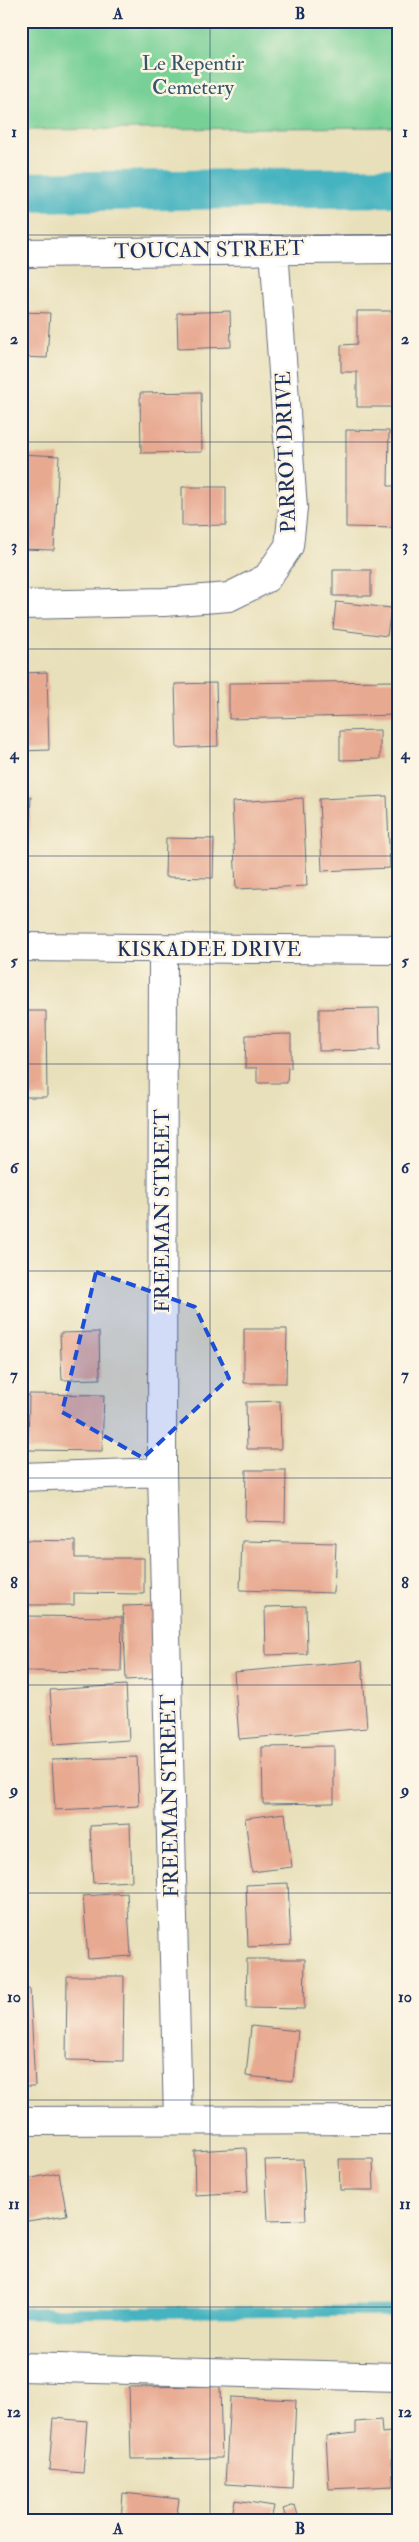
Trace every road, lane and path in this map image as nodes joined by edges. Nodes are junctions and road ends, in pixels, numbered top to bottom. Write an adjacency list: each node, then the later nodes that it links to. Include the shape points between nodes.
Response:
1 (398, 249): 2 (street, TOUCAN STREET)
2 (274, 250): 3 (street, TOUCAN STREET); 4 (street, PARROT DRIVE, via 293,508 289,546 267,578 229,597)
3 (21, 253)
4 (21, 606)
5 (21, 947): 6 (street, KISKADEE DRIVE)
6 (162, 950): 7 (street, KISKADEE DRIVE); 8 (street, FREEMAN STREET)
7 (398, 950)
8 (162, 1472): 9 (street); 10 (street, FREEMAN STREET)
9 (21, 1477)
10 (178, 2120): 11 (street); 12 (street)
11 (398, 2120)
12 (21, 2121)
13 (21, 2367): 14 (street)
14 (398, 2377)

